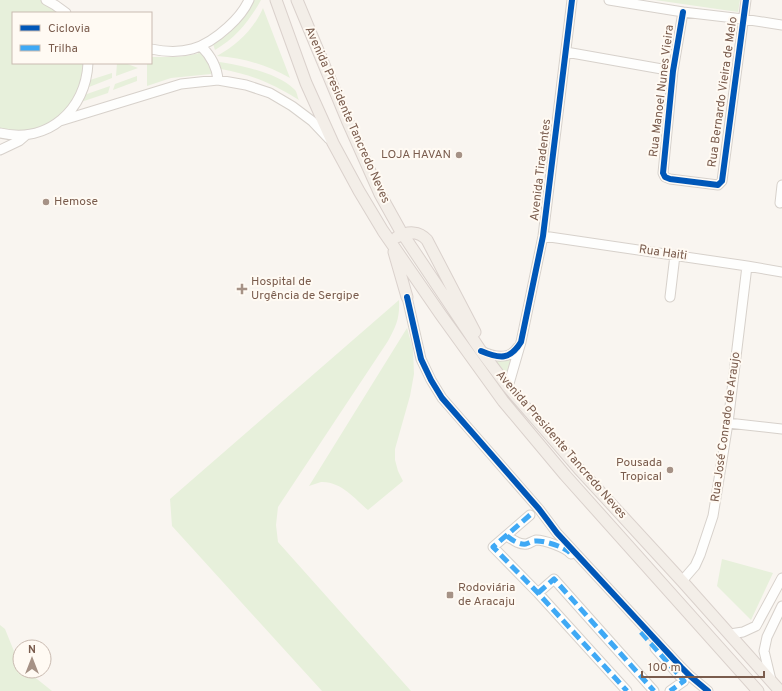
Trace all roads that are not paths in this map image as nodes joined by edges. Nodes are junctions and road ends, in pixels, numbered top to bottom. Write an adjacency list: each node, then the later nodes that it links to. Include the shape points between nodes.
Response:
1 (46, 0): 8 (street)
2 (249, 0): 12 (street, via 233,23 211,42)
3 (276, 0): 21 (main road, Avenida Presidente Tancredo Neves, via 306,83)
4 (297, 0): 26 (main road, Avenida Presidente Tancredo Neves, via 380,194)
5 (572, 0): 14 (street, Avenida Tiradentes)
6 (609, 0): 9 (street)
7 (746, 0): 10 (street, Rua Bernardo Vieira de Melo)
8 (65, 12)
9 (683, 12): 10 (street); 16 (street, Rua Manoel Nunes Vieira)
10 (744, 19): 11 (street); 23 (street, Rua Bernardo Vieira de Melo, via 722,181 718,185 670,179)
11 (782, 25)
12 (201, 46): 13 (street, via 177,52); 17 (street, via 215,66)
13 (152, 49)
14 (566, 52): 16 (street); 27 (street, Avenida Tiradentes)
15 (88, 64): 18 (street, via 88,76 83,92 73,109)
16 (673, 71): 23 (street, Rua Manoel Nunes Vieira)
17 (218, 80): 18 (street, via 181,84); 21 (street, via 270,93 312,121)
18 (60, 121): 20 (street, via 44,131)
19 (0, 133): 20 (street)
20 (27, 135): 22 (street)
21 (333, 143): 28 (main road, Avenida Presidente Tancredo Neves)
22 (0, 150)
23 (663, 173)
24 (782, 185): 25 (street)
25 (780, 203)
26 (403, 234): 28 (main road); 35 (main road, Avenida Presidente Tancredo Neves); 35 (main road, via 422,234 427,240 475,331)
27 (543, 236): 29 (street, Rua Haiti); 34 (street, Avenida Tiradentes)
28 (391, 243): 33 (main road); 51 (main road, Avenida Presidente Tancredo Neves, via 503,401 565,475)
29 (675, 255): 30 (street, Rua Haiti); 32 (street)
30 (747, 266): 31 (street, Rua Haiti); 37 (street, Rua José Conrado de Araujo)
31 (782, 272)
32 (670, 297)
33 (407, 298): 50 (street, via 421,359 442,398 562,538 681,667)
34 (521, 342): 35 (street, via 511,354 496,356); 36 (street, Avenida Tiradentes)
35 (481, 351): 36 (main road, Avenida Presidente Tancredo Neves)
36 (508, 387): 42 (main road, Avenida Presidente Tancredo Neves)
37 (728, 423): 38 (street); 42 (street, Rua José Conrado de Araujo, via 711,522 695,566)
38 (782, 429)
39 (530, 515): 40 (street)
40 (507, 536): 43 (street, via 493,547); 49 (street, via 515,542 526,544 536,540 556,544 568,551 684,681)
41 (782, 578): 45 (street, via 756,626 744,632)
42 (682, 581): 45 (main road, Avenida Presidente Tancredo Neves)
43 (538, 593): 47 (street); 48 (street, via 554,579)
44 (782, 606): 46 (street, via 767,637 764,651)
45 (730, 634): 46 (main road, Avenida Presidente Tancredo Neves)
46 (771, 680): 52 (main road, Avenida Presidente Tancredo Neves)
47 (627, 691)
48 (654, 691)
49 (670, 691)
50 (708, 691)
51 (758, 691)
52 (780, 691)

